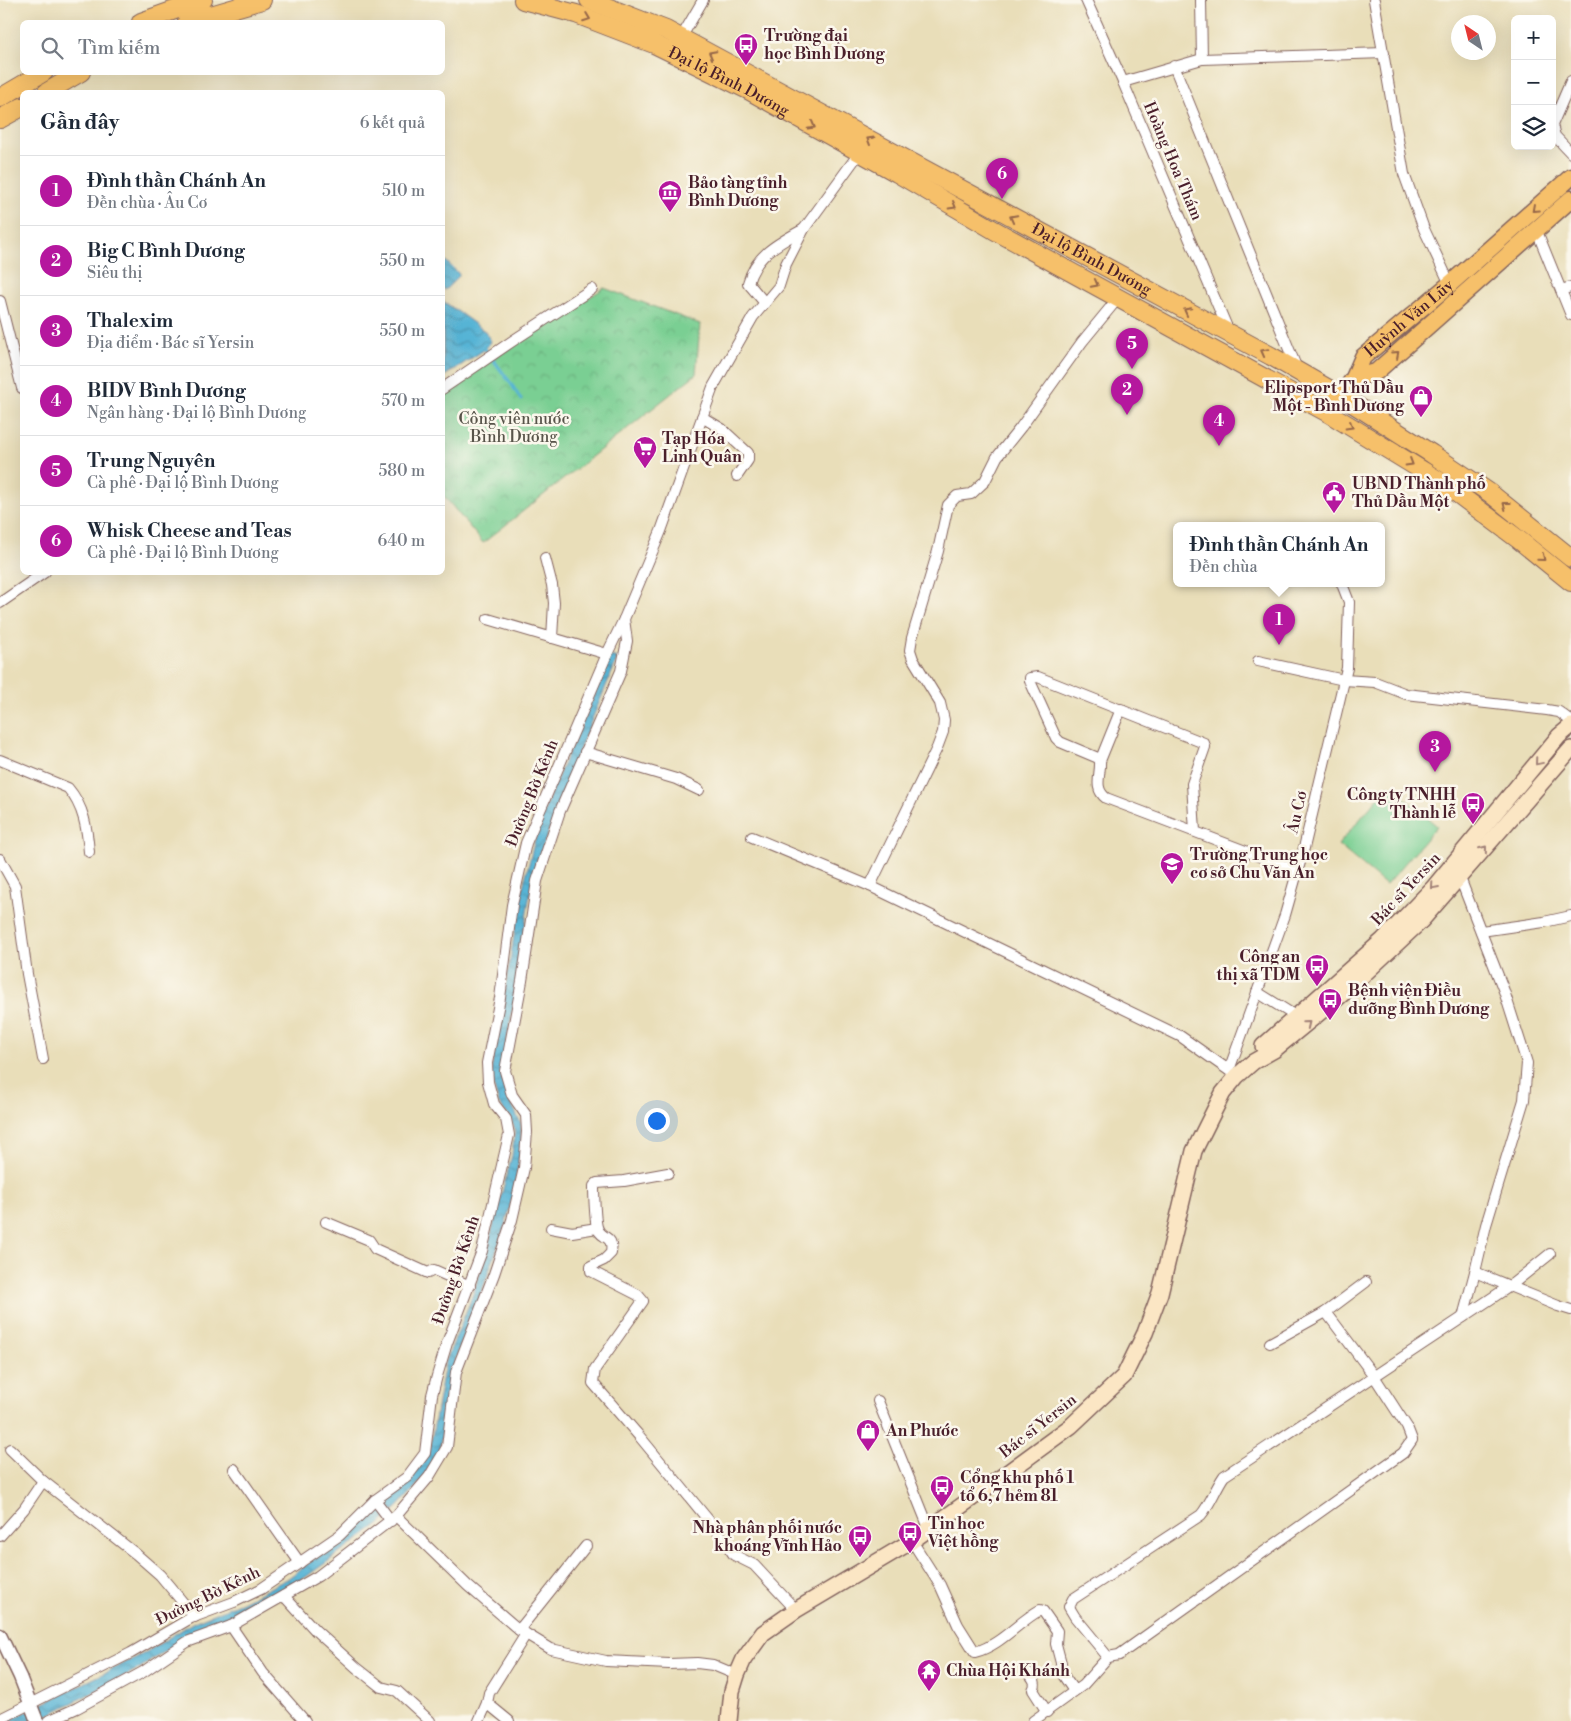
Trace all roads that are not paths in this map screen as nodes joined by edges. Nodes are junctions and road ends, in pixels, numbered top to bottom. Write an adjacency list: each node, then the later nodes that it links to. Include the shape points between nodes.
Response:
1 (203, 0): 9 (highway)
2 (262, 0): 10 (highway)
3 (523, 0): 23 (highway, Đại lộ Bình Dương, one-way to 23, via 576,14 654,44 748,90)
4 (588, 0): 11 (highway, Đại lộ Bình Dương)
5 (704, 0): 11 (street)
6 (1086, 0): 18 (street, Hoàng Hoa Thám)
7 (1201, 0): 13 (street)
8 (1374, 0): 12 (street)
9 (147, 20)
10 (193, 20)
11 (681, 38): 36 (highway, Đại lộ Bình Dương, one-way to 11)
12 (1384, 53): 13 (street); 29 (street, via 1404,174 1424,229)
13 (1202, 59): 14 (street)
14 (1174, 66): 18 (street); 37 (street)
15 (39, 75): 20 (highway)
16 (75, 75): 19 (highway)
17 (1571, 81): 24 (street, via 1552,131)
18 (1123, 82): 36 (street, Hoàng Hoa Thám)
19 (50, 90)
20 (0, 98)
21 (20, 108): 22 (highway)
22 (0, 119)
23 (860, 152): 27 (street); 32 (highway, Đại lộ Bình Dương, one-way to 32, via 994,230)
24 (1571, 154)
25 (1571, 177): 29 (main road, Huỳnh Văn Lũy, one-way to 29)
26 (1571, 199): 28 (main road, Huỳnh Văn Lũy)
27 (804, 228): 34 (street, Đường Bờ Kênh, via 779,286); 34 (street, via 772,248 752,270 748,283)
28 (1536, 230): 31 (street); 38 (main road, Huỳnh Văn Lũy, one-way to 28, via 1376,372)
29 (1450, 284): 38 (main road, Huỳnh Văn Lũy, via 1363,357)
30 (592, 289): 40 (street)
31 (1566, 289): 35 (street)
32 (1119, 297): 42 (highway, Đại lộ Bình Dương, via 1238,363 1242,374 1304,409); 72 (street, via 997,457 985,481 971,494 957,496 948,505 910,650 940,703 943,732)
33 (0, 301): 39 (street)
34 (765, 303): 43 (street, Đường Bờ Kênh, via 753,317 713,387)
35 (1571, 315)
36 (1230, 334): 37 (highway, Đại lộ Bình Dương, one-way to 36)
37 (1298, 372): 41 (highway, Đại lộ Bình Dương)
38 (1354, 378): 41 (main road)
39 (20, 380)
40 (445, 388)
41 (1342, 396): 42 (highway); 46 (highway, Đại lộ Bình Dương, one-way to 41, via 1490,493)
42 (1330, 414): 48 (highway, Đại lộ Bình Dương, one-way to 48, via 1446,485)
43 (702, 417): 44 (street, via 722,429 748,453 748,460); 52 (street, Đường Bờ Kênh, via 661,531)
44 (738, 476)
45 (545, 558): 53 (street, via 554,603)
46 (1571, 558)
47 (41, 575): 50 (street)
48 (1571, 582)
49 (1343, 587): 56 (street, Âu Cơ, via 1349,602)
50 (0, 603)
51 (488, 619): 53 (street)
52 (624, 619): 54 (street, Đường Bờ Kênh); 61 (street, via 627,641 621,671)
53 (552, 638): 54 (street)
54 (606, 654): 88 (street, Đường Bờ Kênh, via 526,843 512,905 500,998 487,1063 494,1104 506,1119 510,1135 482,1251)
55 (1258, 661): 56 (street)
56 (1344, 680): 58 (street, via 1374,682 1406,694 1540,708 1559,712); 70 (street, Âu Cơ)
57 (1121, 709): 63 (street); 63 (street, via 1038,677 1030,678 1056,738 1098,758); 66 (street, via 1204,743 1192,784)
58 (1571, 721)
59 (1571, 726): 65 (main road, Bác sĩ Yersin, one-way to 65, via 1559,736)
60 (1571, 749): 65 (main road, Bác sĩ Yersin)
61 (585, 752): 64 (street, via 676,779); 100 (street, via 560,811 537,881 505,1071 512,1094 526,1115 527,1132 524,1168 512,1220 456,1372 447,1447 429,1477)
62 (0, 760): 68 (street, via 68,788 83,812)
63 (1100, 762): 66 (street, via 1098,789 1106,798)
64 (699, 790)
65 (1504, 814): 71 (main road, Bác sĩ Yersin)
66 (1194, 831): 70 (street)
67 (752, 837): 72 (street)
68 (89, 852)
69 (0, 859): 78 (street, via 15,886)
70 (1298, 870): 76 (street, Âu Cơ)
71 (1455, 872): 74 (street); 75 (main road, Bác sĩ Yersin, via 1421,921 1387,945)
72 (870, 886): 80 (street, via 1180,1036)
73 (1571, 916): 74 (street)
74 (1480, 932): 86 (street, via 1504,991 1527,1063 1524,1100)
75 (1342, 986): 77 (main road, Bác sĩ Yersin); 79 (main road, Bác sĩ Yersin, one-way to 75, via 1274,1050)
76 (1257, 992): 77 (street); 80 (street, Âu Cơ)
77 (1297, 1017): 79 (main road, Bác sĩ Yersin, via 1262,1047)
78 (43, 1059)
79 (1253, 1062): 80 (main road, Bác sĩ Yersin)
80 (1233, 1073): 101 (main road, Bác sĩ Yersin, via 1194,1151 1160,1293 1124,1376 1071,1426)
81 (668, 1173): 84 (street, via 597,1183 594,1186)
82 (326, 1222): 88 (street, via 361,1236 375,1249 428,1273 434,1270)
83 (551, 1228): 84 (street, via 572,1232)
84 (597, 1228): 107 (street, via 610,1240 611,1253 591,1266 591,1271 638,1295 643,1301 595,1369 592,1383 640,1437 734,1555 754,1565)
85 (1550, 1254): 89 (street)
86 (1475, 1272): 89 (street); 92 (street)
87 (1366, 1282): 91 (street)
88 (470, 1286): 99 (street, Đường Bờ Kênh, via 437,1376 425,1453 407,1477)
89 (1510, 1286): 90 (street); 92 (street)
90 (1571, 1310)
91 (1326, 1312): 93 (street); 94 (street)
92 (1463, 1317): 94 (street)
93 (1270, 1343)
94 (1374, 1376): 112 (street, via 1412,1440 1403,1453 1119,1655); 112 (street, via 1224,1476 1201,1515 1073,1599 1069,1607 1072,1612)
95 (878, 1402): 101 (street)
96 (10, 1449): 98 (street)
97 (234, 1468): 105 (street)
98 (43, 1481): 102 (street); 108 (street, via 136,1554 170,1586)
99 (377, 1502): 100 (street); 105 (street, Đường Bờ Kênh, via 340,1535)
100 (392, 1518): 106 (street, via 318,1576); 110 (street)
101 (929, 1528): 103 (main road, Bác sĩ Yersin)
102 (0, 1536)
103 (912, 1541): 107 (main road, Bác sĩ Yersin); 115 (street, via 940,1585 958,1625 975,1652 998,1641 1032,1614 1043,1610 1056,1631 1061,1672)
104 (586, 1546): 110 (street)
105 (300, 1563): 108 (street, Đường Bờ Kênh, via 261,1589)
106 (284, 1596): 109 (street); 123 (street, via 356,1668 381,1687 397,1691)
107 (796, 1610): 114 (main road, Bác sĩ Yersin, via 763,1633)
108 (195, 1617): 117 (street, Đường Bờ Kênh)
109 (231, 1626): 121 (street, via 187,1642 143,1672); 122 (street, via 263,1673)
110 (523, 1632): 114 (street, via 551,1649 606,1661 697,1662); 116 (street)
111 (0, 1635): 117 (street)
112 (1108, 1657): 115 (street)
113 (1029, 1673): 118 (street, via 1036,1683 1033,1690)
114 (737, 1675): 126 (main road, Bác sĩ Yersin)
115 (1074, 1691): 118 (street)
116 (487, 1703): 124 (street); 125 (street)
117 (30, 1704): 119 (street, Đường Bờ Kênh); 120 (street)
118 (1043, 1717)
119 (0, 1719)
120 (37, 1721)
121 (48, 1721)
122 (305, 1721)
123 (430, 1721)
124 (479, 1721)
125 (509, 1721)
126 (729, 1721)

